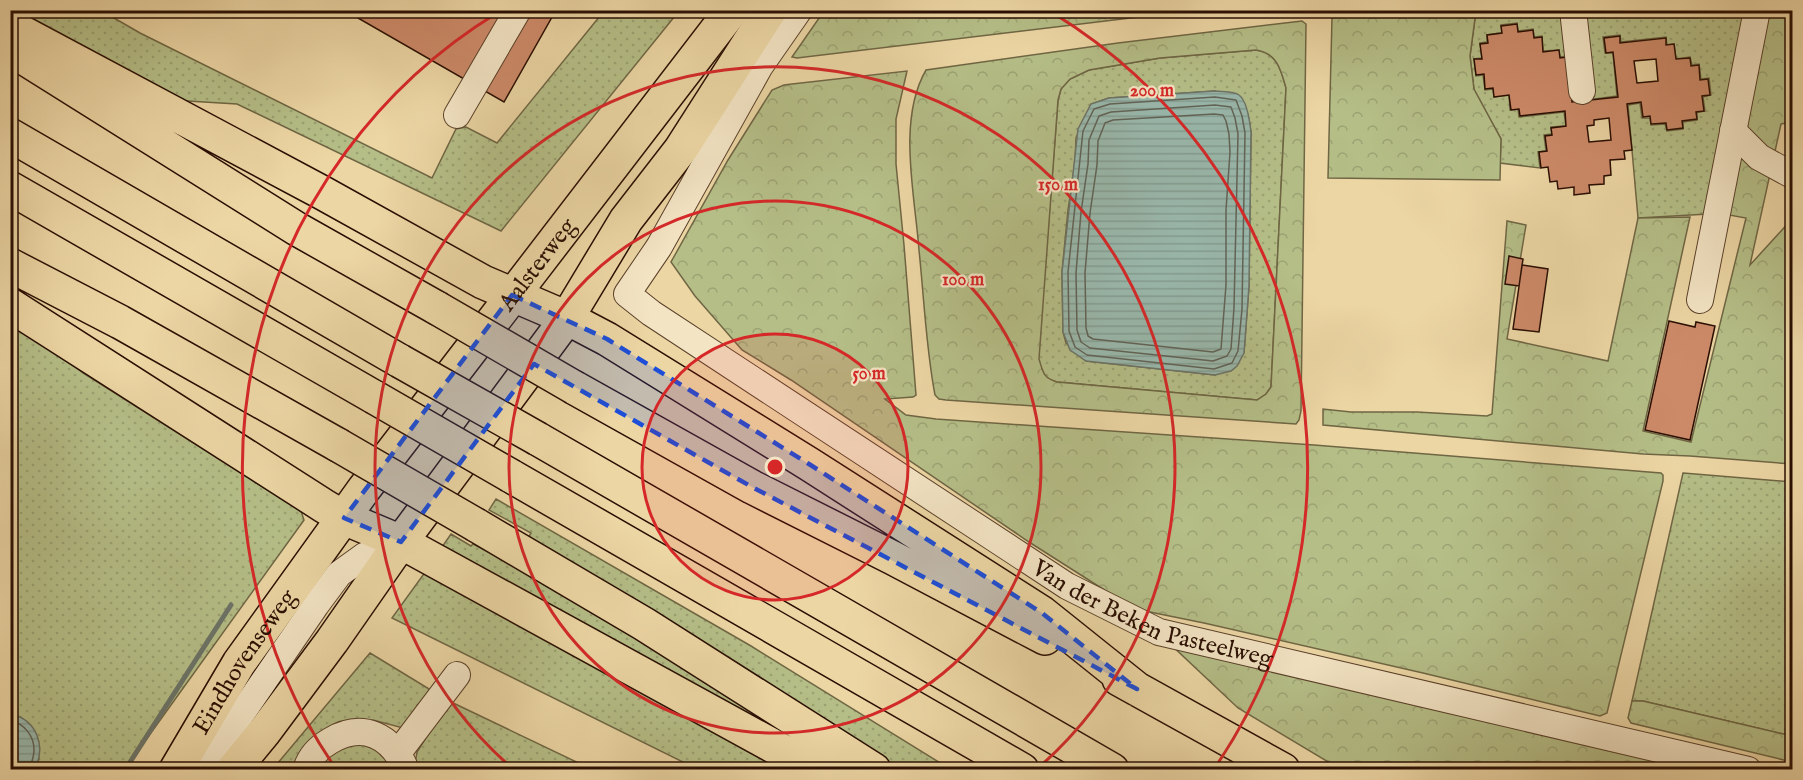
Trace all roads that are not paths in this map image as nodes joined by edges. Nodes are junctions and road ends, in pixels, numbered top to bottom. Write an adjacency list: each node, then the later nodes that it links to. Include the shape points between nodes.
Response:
1 (518, 10): 12 (street)
2 (732, 10): 19 (main road, Aalsterweg)
3 (770, 10): 11 (main road, Aalsterweg)
4 (799, 10): 9 (street, Aalsterweg)
5 (1573, 10): 10 (street)
6 (1757, 10): 13 (street)
7 (10, 26): 19 (main road)
8 (10, 49): 28 (main road, bridge, via 277,217 575,387 752,487)
9 (760, 66): 11 (street, Aalsterweg, via 742,74); 18 (street, Aalsterweg, via 679,213)
10 (1582, 91)
11 (715, 95): 22 (main road, Aalsterweg, via 681,149 626,220)
12 (457, 115)
13 (1733, 130): 15 (street, via 1759,157); 20 (street)
14 (10, 135): 37 (main road, bridge)
15 (1792, 175)
16 (10, 189): 36 (main road, bridge)
17 (10, 265): 35 (main road, bridge, via 130,328 476,525 644,624)
18 (627, 294): 39 (street, Van der Beken Pasteelweg, via 1067,586 1159,632)
19 (512, 295): 22 (main road); 23 (main road, Aalsterweg)
20 (1700, 300)
21 (10, 305): 23 (main road)
22 (567, 318): 24 (main road, Aalsterweg); 28 (main road, via 810,464 1042,613)
23 (344, 518): 24 (main road); 25 (main road, Aalsterweg)
24 (401, 542): 25 (street); 26 (main road, Aalsterweg); 34 (main road)
25 (327, 566): 30 (main road, Eindhovenseweg, via 239,663); 31 (street, Eindhovenseweg, via 291,640)
26 (362, 599): 32 (main road, Eindhovenseweg)
27 (457, 675): 29 (street)
28 (1137, 689): 38 (main road)
29 (402, 761): 33 (street, via 387,742 371,733 353,731 320,747)
30 (176, 770)
31 (203, 770)
32 (233, 770)
33 (306, 770)
34 (817, 770)
35 (874, 770)
36 (1022, 770)
37 (1112, 770)
38 (1283, 770)
39 (1748, 770)

